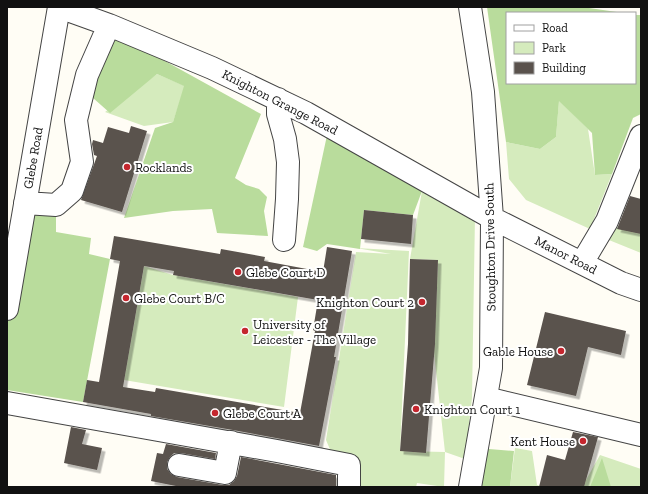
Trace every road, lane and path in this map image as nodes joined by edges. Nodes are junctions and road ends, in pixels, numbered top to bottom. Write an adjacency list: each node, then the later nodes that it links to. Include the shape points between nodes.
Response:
1 (59, 7): 3 (street, Knighton Grange Road); 6 (street, Glebe Road)
2 (470, 7): 7 (street, Stoughton Drive South, via 483,92)
3 (109, 25): 4 (street, Knighton Grange Road); 6 (street, via 87,75 76,120 82,162 72,191 56,205)
4 (278, 99): 7 (street, Knighton Grange Road); 8 (street, via 278,114 288,162)
5 (641, 136): 10 (street, via 607,221)
6 (25, 203): 9 (street, Glebe Road)
7 (492, 218): 10 (street, Manor Road); 13 (street, Stoughton Drive South, via 491,368)
8 (284, 240)
9 (12, 252): 12 (street, Glebe Road)
10 (582, 263): 11 (street, Manor Road)
11 (641, 290)
12 (7, 309)
13 (486, 398): 15 (street); 19 (street, Stoughton Drive South)
14 (7, 403): 16 (street)
15 (641, 435)
16 (231, 442): 17 (street, via 225,473); 18 (street, via 349,465)
17 (179, 465)
18 (348, 487)
19 (470, 487)

